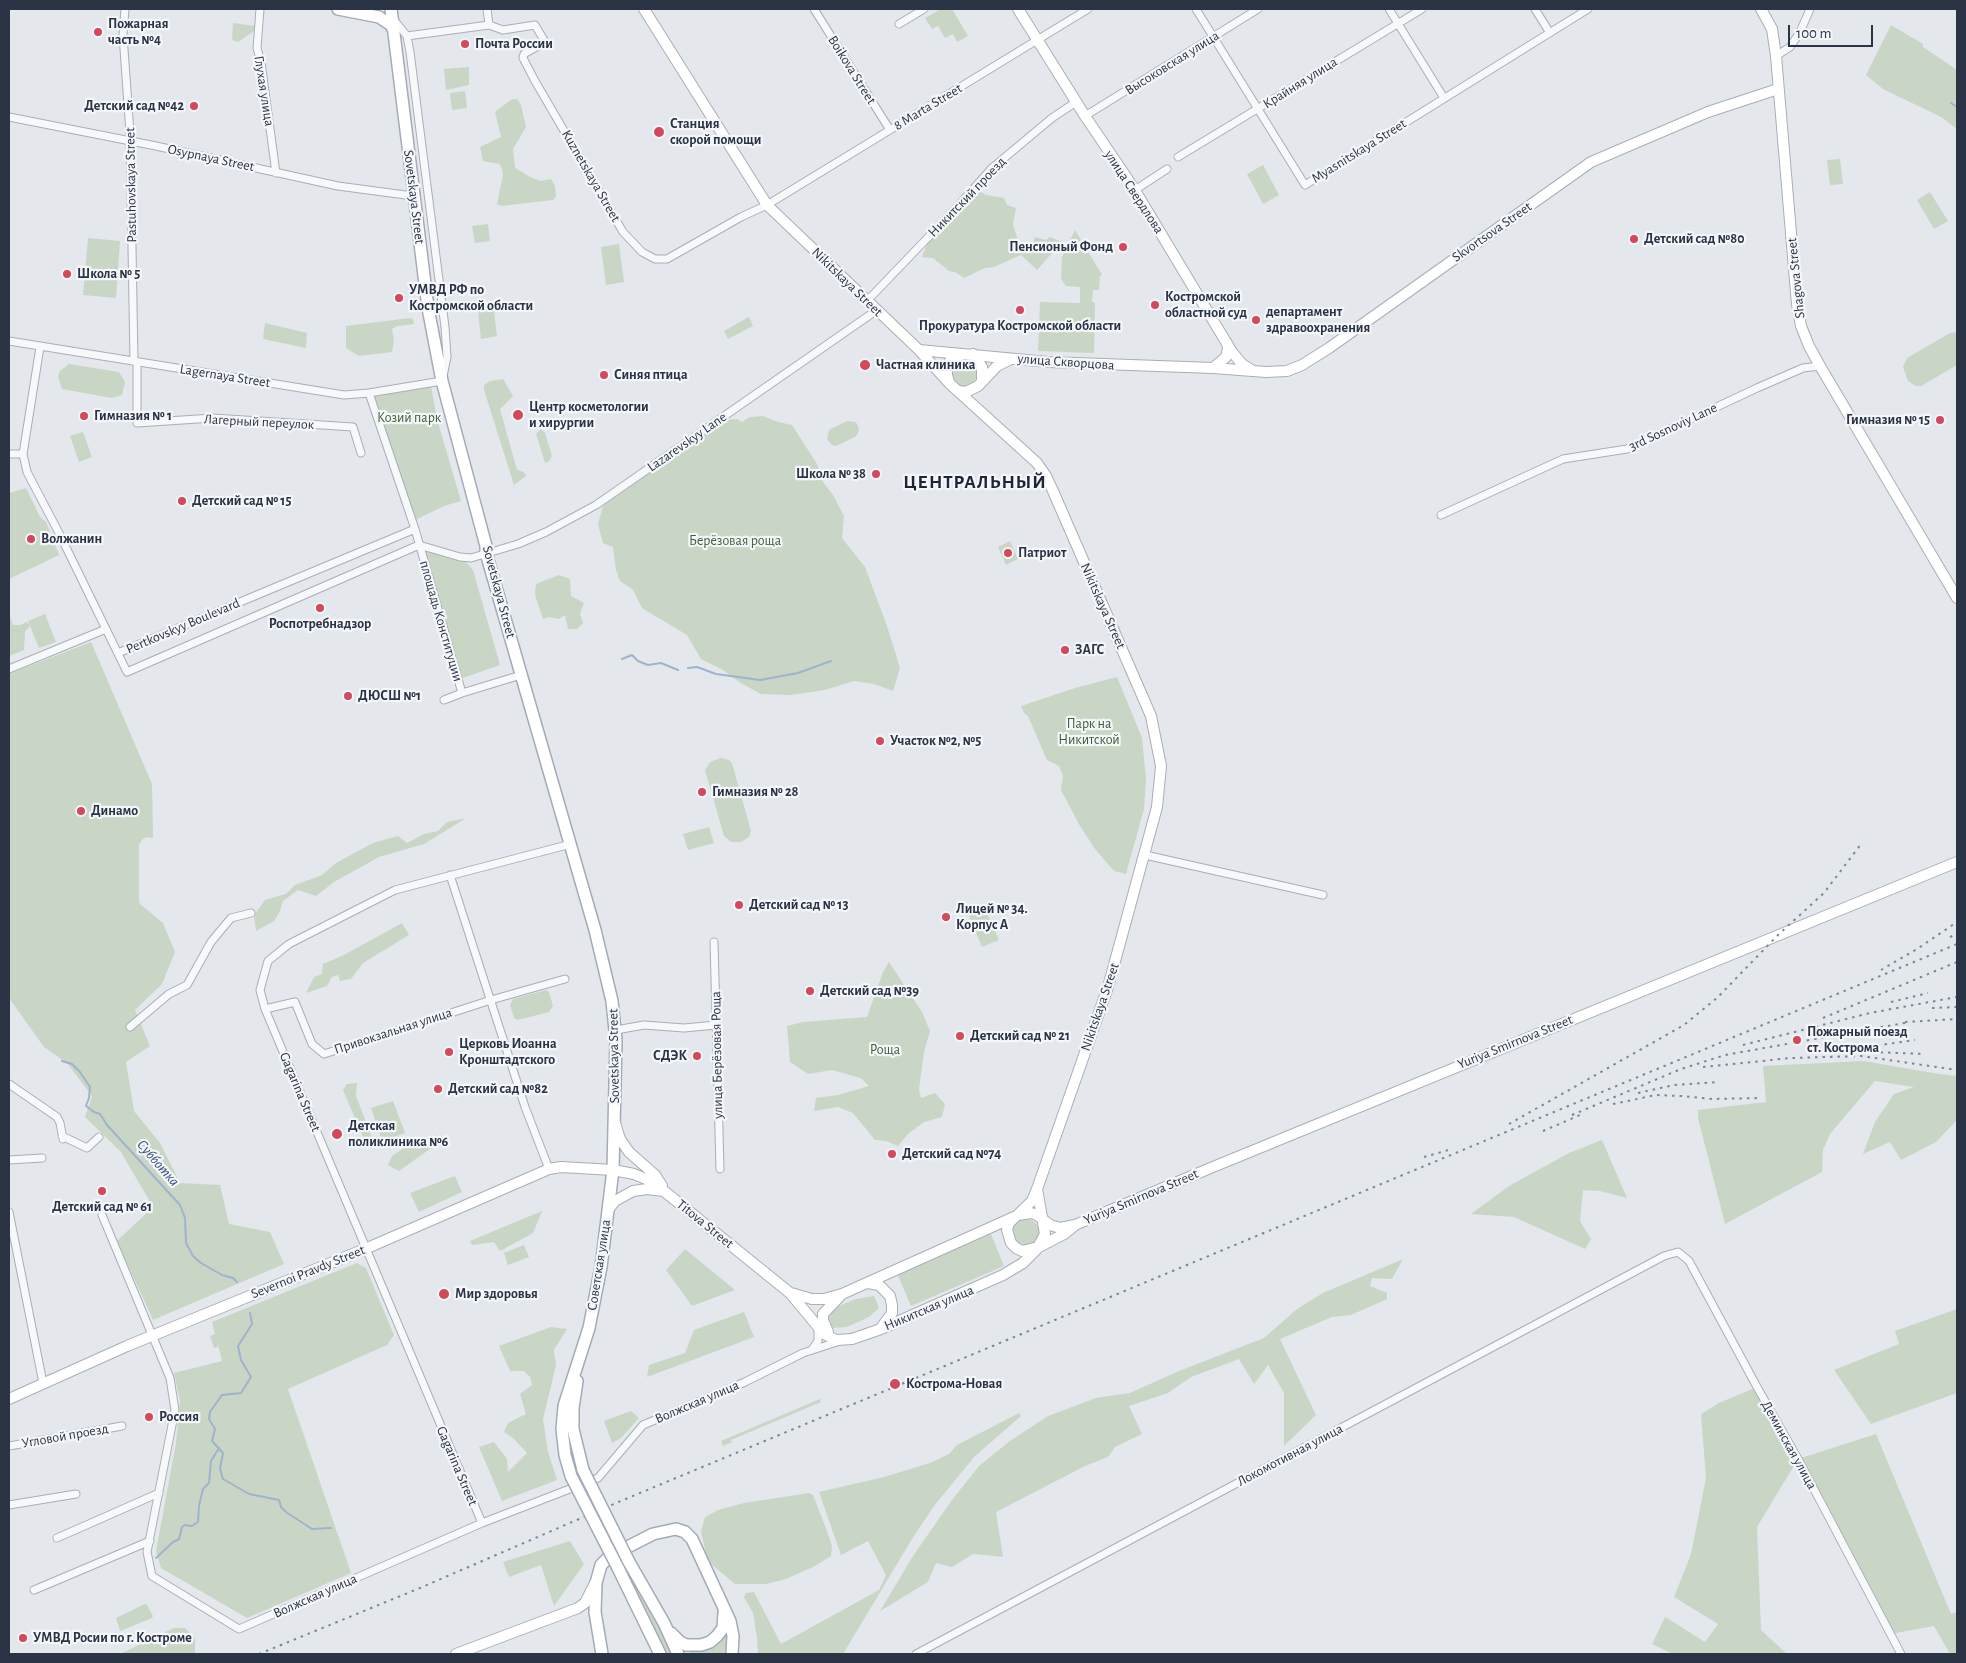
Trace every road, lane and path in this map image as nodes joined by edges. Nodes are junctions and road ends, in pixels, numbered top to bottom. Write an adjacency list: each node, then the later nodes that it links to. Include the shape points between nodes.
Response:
1 (125, 9): 35 (street, Pastuhovskaya Street, via 123,35)
2 (260, 9): 38 (street, Глухая улица, via 256,48 261,62)
3 (338, 9): 22 (main road, via 379,16)
4 (487, 9): 21 (street)
5 (644, 9): 41 (main road, Nikitskaya Street)
6 (814, 9): 34 (street, Boikova Street)
7 (924, 9): 20 (street)
8 (1018, 9): 26 (main road, улица Свердлова)
9 (1088, 9): 26 (street, 8 Marta Street)
10 (1196, 9): 25 (street, Myasnitskaya Street)
11 (1258, 9): 25 (street, Высоковская улица)
12 (1389, 9): 19 (street)
13 (1422, 9): 19 (street, Крайняя улица)
14 (1535, 9): 23 (street)
15 (1588, 9): 23 (street, Myasnitskaya Street)
16 (1761, 9): 27 (main road, Shagova Street, via 1772,29)
17 (1810, 9): 27 (street, via 1790,47)
18 (392, 14): 22 (main road, Sovetskaya Street); 24 (street)
19 (1398, 23): 29 (street); 31 (street, Крайняя улица)
20 (899, 24)
21 (489, 25): 24 (street); 41 (street, Kuznetskaya Street, via 503,30 535,25 545,42 524,54 523,58 623,232 642,252 654,258 667,259)
22 (394, 31): 40 (main road, Sovetskaya Street)
23 (1550, 33): 29 (street, Myasnitskaya Street)
24 (407, 36): 55 (street, via 445,327 447,357)
25 (1213, 37): 31 (street, Myasnitskaya Street); 32 (street, Высоковская улица)
26 (1038, 40): 30 (main road, улица Свердлова); 34 (street, 8 Marta Street)
27 (1776, 56): 28 (main road, Shagova Street)
28 (1778, 89): 51 (main road, Shagova Street, via 1797,304 1801,326); 54 (main road, Skvortsova Street, via 1708,112 1590,162 1302,365 1275,372)
29 (1444, 98): 31 (street, Myasnitskaya Street, via 1305,185)
30 (1076, 102): 32 (main road, улица Свердлова); 42 (street, Никитский проезд, via 991,169)
31 (1258, 109): 36 (street, Крайняя улица)
32 (1085, 116): 39 (main road, улица Свердлова)
33 (9, 117): 35 (street, Osypnaya Street)
34 (890, 130): 41 (street, 8 Marta Street)
35 (130, 141): 38 (street, Osypnaya Street); 50 (street, Pastuhovskaya Street)
36 (1178, 157)
37 (1167, 170): 39 (street)
38 (276, 173): 40 (street, Osypnaya Street, via 338,186)
39 (1135, 190): 49 (main road, улица Свердлова, via 1226,342)
40 (413, 196): 55 (main road, Sovetskaya Street, via 431,329)
41 (767, 205): 42 (main road, Nikitskaya Street)
42 (867, 301): 43 (main road, Nikitskaya Street)
43 (876, 310): 46 (main road, Nikitskaya Street); 68 (street, Lazarevskyy Lane, via 596,505 546,532)
44 (9, 341): 45 (street, Lagernaya Street)
45 (40, 347): 50 (street, Lagernaya Street); 64 (street, Pertkovskyy Boulevard)
46 (919, 350): 47 (main road, улица Скворцова); 56 (main road, Nikitskaya Street)
47 (968, 354): 48 (main road, улица Скворцова); 56 (main road, via 950,361 947,366); 57 (main road, via 982,367)
48 (1012, 358): 52 (main road, улица Скворцова); 57 (main road, via 996,366)
49 (1231, 358): 52 (main road); 53 (main road, via 1238,367); 54 (main road)
50 (136, 362): 59 (street, Lagernaya Street, via 344,395); 61 (street, Pastuhovskaya Street)
51 (1820, 366): 65 (street, 3rd Sosnoviy Lane, via 1803,368 1757,388 1627,450 1563,459); 69 (main road, Shagova Street)
52 (1213, 368): 53 (main road, Skvortsova Street)
53 (1230, 370): 54 (main road, Skvortsova Street)
54 (1253, 371)
55 (442, 381): 59 (street, Lagernaya Street); 68 (main road, Sovetskaya Street)
56 (949, 383): 58 (main road, Nikitskaya Street)
57 (980, 383): 58 (main road, via 966,392); 60 (main road, via 977,396)
58 (959, 391): 60 (main road, Nikitskaya Street)
59 (370, 393): 66 (street, площадь Конституции)
60 (983, 412): 77 (main road, Nikitskaya Street, via 1046,476 1151,716 1161,766 1157,808)
61 (137, 423): 62 (street, Лагерный переулок, via 213,418 354,427)
62 (361, 453)
63 (9, 454): 64 (street)
64 (22, 454): 70 (street, Pertkovskyy Boulevard, via 27,472)
65 (1441, 516)
66 (415, 529): 67 (street, площадь Конституции); 71 (street, Pertkovskyy Boulevard)
67 (421, 544): 68 (street, Lazarevskyy Lane, via 460,557); 71 (street, Pertkovskyy Boulevard, via 127,672); 74 (street, площадь Конституции)
68 (486, 554): 73 (main road, Sovetskaya Street)
69 (1957, 598)
70 (106, 629): 71 (street, Pertkovskyy Boulevard); 72 (street)
71 (118, 653)
72 (9, 669)
73 (521, 675): 74 (street, площадь Конституции); 76 (main road, Sovetskaya Street)
74 (462, 693): 75 (street, площадь Конституции)
75 (444, 700)
76 (570, 844): 79 (street, Gagarina Street); 88 (main road, Sovetskaya Street, via 608,979)
77 (1144, 854): 80 (street); 97 (main road, Nikitskaya Street, via 1108,987)
78 (1957, 862): 104 (main road, Yuriya Smirnova Street)
79 (450, 875): 84 (street); 85 (street, Gagarina Street, via 395,890 289,944 268,961 260,990)
80 (1323, 895)
81 (250, 914): 87 (street, via 231,918 211,942 187,985 169,994)
82 (714, 942): 86 (street, улица Берёзовая Роща)
83 (565, 979): 84 (street)
84 (491, 1000): 85 (street, Привокзальная улица, via 324,1054 312,1044 295,1002); 95 (street)
85 (265, 1009): 106 (street, Gagarina Street)
86 (716, 1025): 88 (street, via 684,1028 644,1026); 94 (street, улица Берёзовая Роща)
87 (130, 1027)
88 (616, 1030): 90 (main road, Sovetskaya Street)
89 (9, 1084): 91 (street, via 57,1117 62,1137 87,1148)
90 (615, 1122): 96 (main road, Sovetskaya Street); 98 (main road, via 628,1152 655,1175)
91 (99, 1137)
92 (42, 1158): 93 (street)
93 (9, 1160)
94 (720, 1168)
95 (549, 1170): 96 (main road, Severnoi Pravdy Street, via 569,1167); 106 (main road, Severnoi Pravdy Street)
96 (612, 1170): 98 (main road, Titova Street, via 648,1180); 99 (main road, Советская улица)
97 (1037, 1189): 102 (main road, via 1032,1201); 103 (main road)
98 (665, 1191): 99 (main road, via 633,1191 619,1198); 109 (main road, Titova Street)
99 (608, 1210): 117 (main road, Советская улица, via 601,1267 589,1328)
100 (9, 1212): 118 (street)
101 (102, 1215): 114 (street, Волжская улица)
102 (1014, 1217): 103 (main road, via 1031,1213); 105 (main road, via 1007,1230 1011,1243 1022,1251); 108 (main road)
103 (1043, 1220): 104 (main road, via 1060,1228); 105 (main road, via 1045,1234)
104 (1075, 1225): 105 (main road, Никитская улица)
105 (1038, 1248): 113 (main road, Никитская улица, via 1023,1263 1003,1275)
106 (365, 1249): 114 (main road, Severnoi Pravdy Street); 125 (street, Gagarina Street)
107 (1664, 1256): 141 (street, Локомотивная улица); 142 (street, Деминская улица, via 1678,1252 1689,1260)
108 (866, 1284): 110 (main road); 113 (main road, via 879,1285 890,1296 892,1313)
109 (790, 1293): 110 (main road, via 812,1299); 112 (main road, Titova Street)
110 (842, 1294): 111 (main road)
111 (823, 1314): 112 (street); 115 (main road, via 825,1326)
112 (818, 1325): 115 (main road, via 824,1334); 116 (street, via 818,1341)
113 (881, 1329): 115 (main road, Никитская улица, via 852,1339)
114 (152, 1337): 118 (main road, Severnoi Pravdy Street); 122 (street, Волжская улица, via 170,1378 175,1410)
115 (837, 1340): 116 (street, Волжская улица)
116 (813, 1348): 125 (street, Волжская улица, via 745,1382 643,1425 598,1478)
117 (579, 1359): 133 (main road, bridge, via 573,1429 583,1470); 134 (main road, bridge, via 564,1406 565,1455 571,1476)
118 (43, 1383): 119 (main road, Severnoi Pravdy Street)
119 (9, 1399)
120 (122, 1426): 121 (street, Угловой проезд)
121 (9, 1446)
122 (159, 1493): 126 (street); 127 (street, Волжская улица)
123 (76, 1494): 124 (street)
124 (9, 1506)
125 (482, 1523): 127 (street, Волжская улица, via 239,1629 152,1576 147,1552)
126 (57, 1538)
127 (150, 1541): 129 (street)
128 (596, 1583): 130 (main road, via 585,1603); 131 (main road, via 601,1565 610,1556 653,1534 676,1529 692,1539); 132 (main road)
129 (34, 1590)
130 (578, 1608): 132 (main road); 135 (main road)
131 (724, 1608): 133 (main road, via 725,1620 718,1636 700,1645 680,1642); 140 (main road, via 734,1636)
132 (597, 1623): 136 (main road)
133 (664, 1623): 139 (main road)
134 (649, 1632): 137 (main road); 138 (main road)
135 (456, 1654)
136 (602, 1654)
137 (653, 1654)
138 (660, 1654)
139 (678, 1654)
140 (732, 1654)
141 (916, 1654)
142 (1901, 1654)

